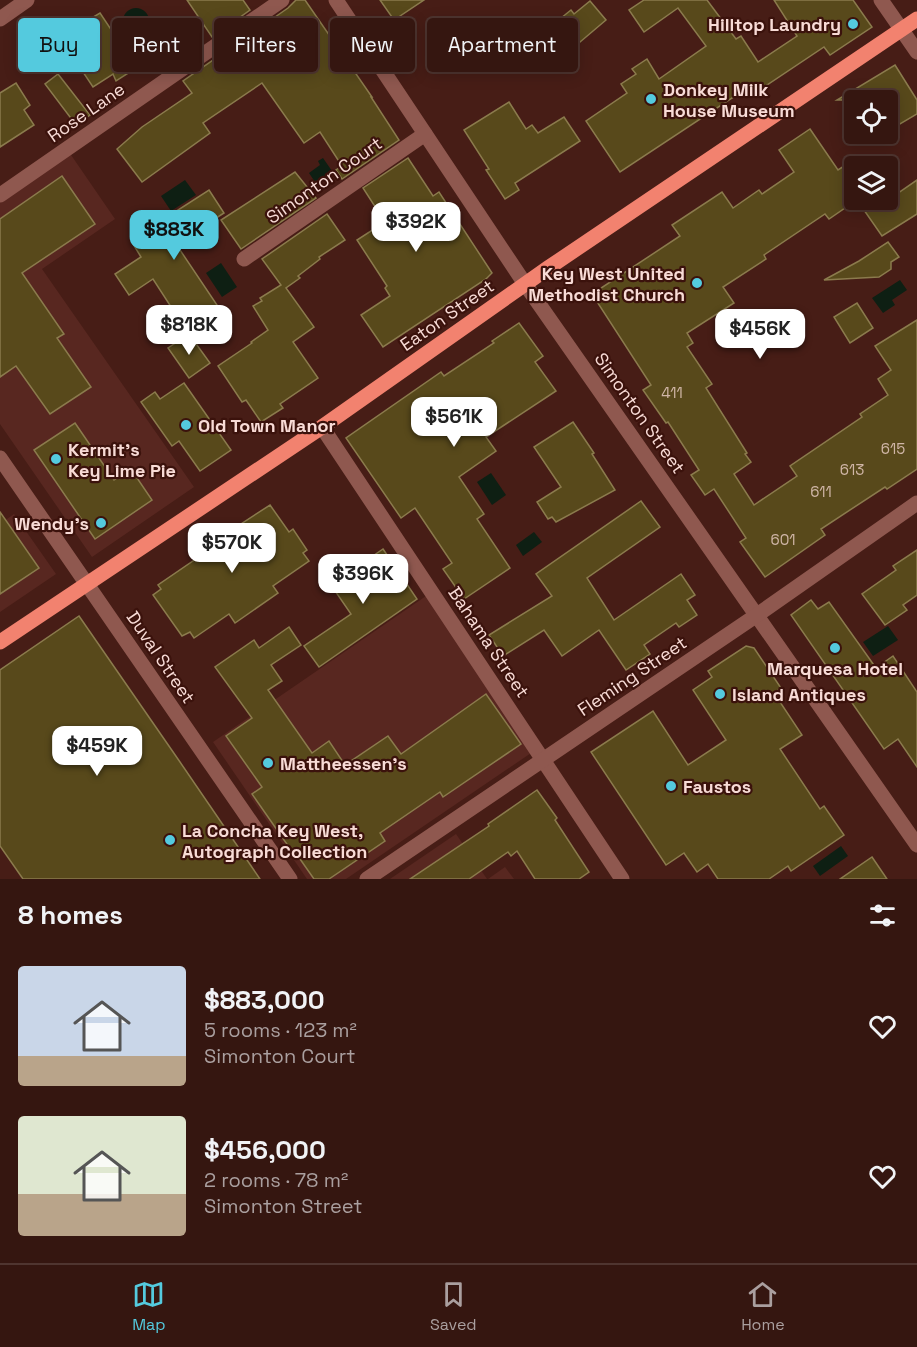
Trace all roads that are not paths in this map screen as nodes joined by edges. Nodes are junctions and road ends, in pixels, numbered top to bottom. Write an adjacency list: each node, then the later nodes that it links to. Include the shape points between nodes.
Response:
1 (25, 0): 5 (street)
2 (282, 0): 10 (street, Rose Lane)
3 (336, 0): 9 (street, Simonton Street)
4 (881, 0): 7 (street)
5 (0, 19)
6 (917, 19): 7 (main road, Eaton Street)
7 (901, 29): 8 (street); 12 (main road, Eaton Street)
8 (917, 52)
9 (426, 134): 11 (street, Simonton Court); 12 (street, Simonton Street)
10 (0, 195)
11 (244, 259)
12 (525, 284): 13 (main road, Eaton Street); 17 (street, Simonton Street)
13 (322, 427): 16 (main road, Eaton Street); 19 (street, Bahama Street)
14 (0, 458): 16 (street, Duval Street)
15 (917, 503): 17 (street, Fleming Street)
16 (87, 583): 18 (main road, Eaton Street); 21 (street, Duval Street)
17 (758, 615): 19 (street, Fleming Street); 20 (street, Simonton Street)
18 (0, 642)
19 (544, 759): 22 (street, Fleming Street); 23 (street, Bahama Street)
20 (917, 845)
21 (290, 879)
22 (367, 879)
23 (622, 879)

